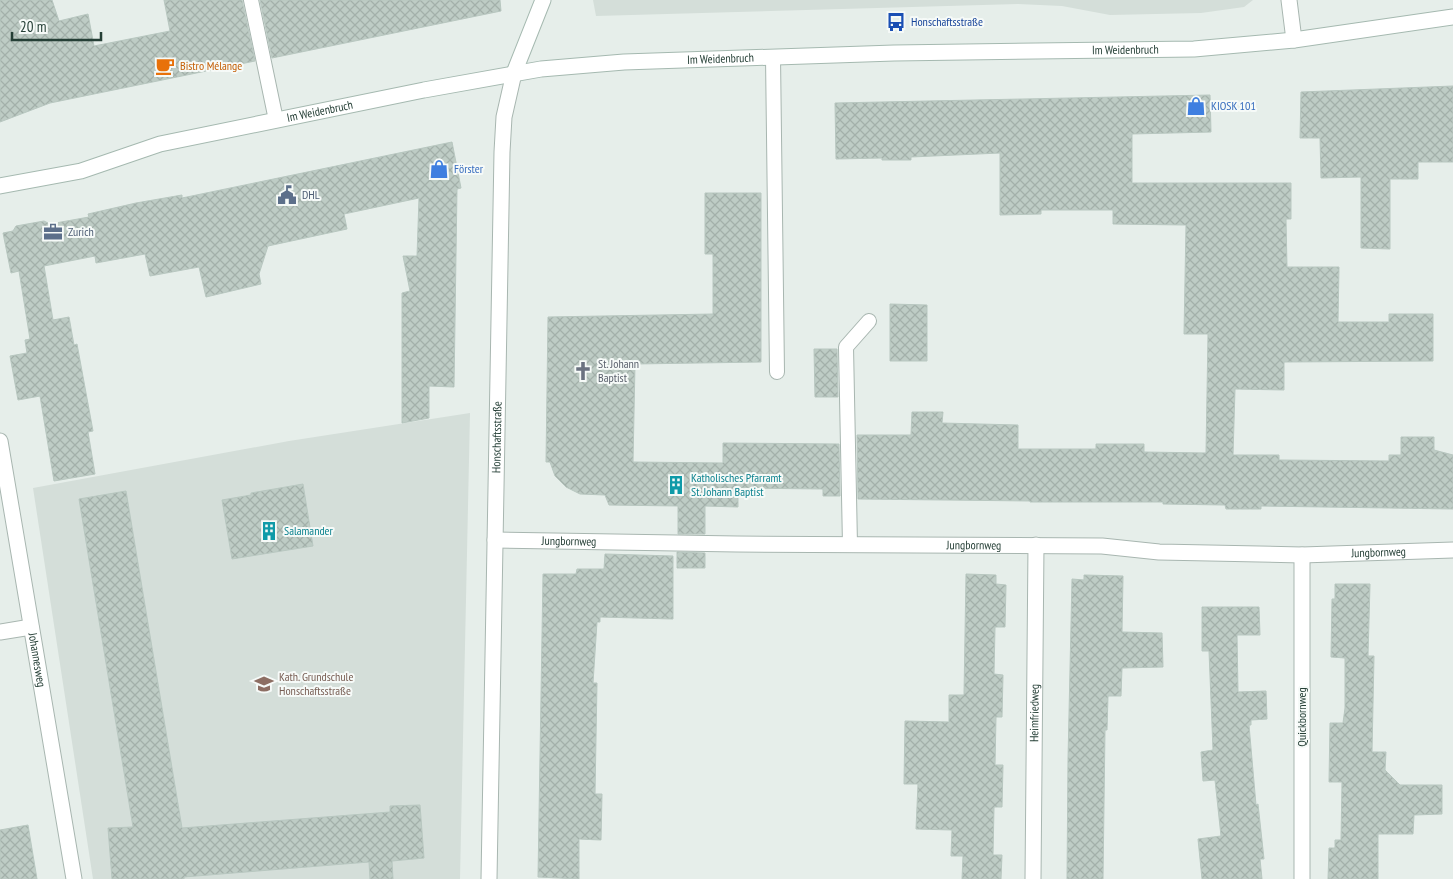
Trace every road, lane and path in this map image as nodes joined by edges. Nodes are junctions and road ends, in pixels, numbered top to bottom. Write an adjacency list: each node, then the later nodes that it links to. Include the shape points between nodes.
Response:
1 (251, 0): 8 (lane)
2 (543, 0): 7 (street, Honschaftsstraße)
3 (1288, 0): 5 (street)
4 (1453, 17): 5 (street, Im Weidenbruch)
5 (1294, 40): 6 (street, Im Weidenbruch, via 1194,49)
6 (772, 57): 7 (street, Im Weidenbruch, via 624,62); 11 (lane)
7 (514, 73): 8 (street, Im Weidenbruch); 13 (street, Honschaftsstraße, via 504,116 502,152)
8 (276, 120): 9 (street, Im Weidenbruch, via 160,144 80,171)
9 (0, 186)
10 (869, 321): 14 (lane, via 846,347)
11 (777, 372)
12 (0, 441): 18 (street, Johannesweg)
13 (495, 540): 14 (street, Jungbornweg); 21 (street, Honschaftsstraße)
14 (850, 545): 15 (street, Jungbornweg)
15 (1036, 545): 17 (street, Jungbornweg); 22 (street, Heimfriedweg)
16 (1453, 550): 17 (street, Jungbornweg)
17 (1302, 555): 23 (street, Quickbornweg)
18 (31, 627): 19 (street); 20 (street, Johannesweg)
19 (0, 632)
20 (74, 879)
21 (489, 879)
22 (1033, 879)
23 (1302, 879)

